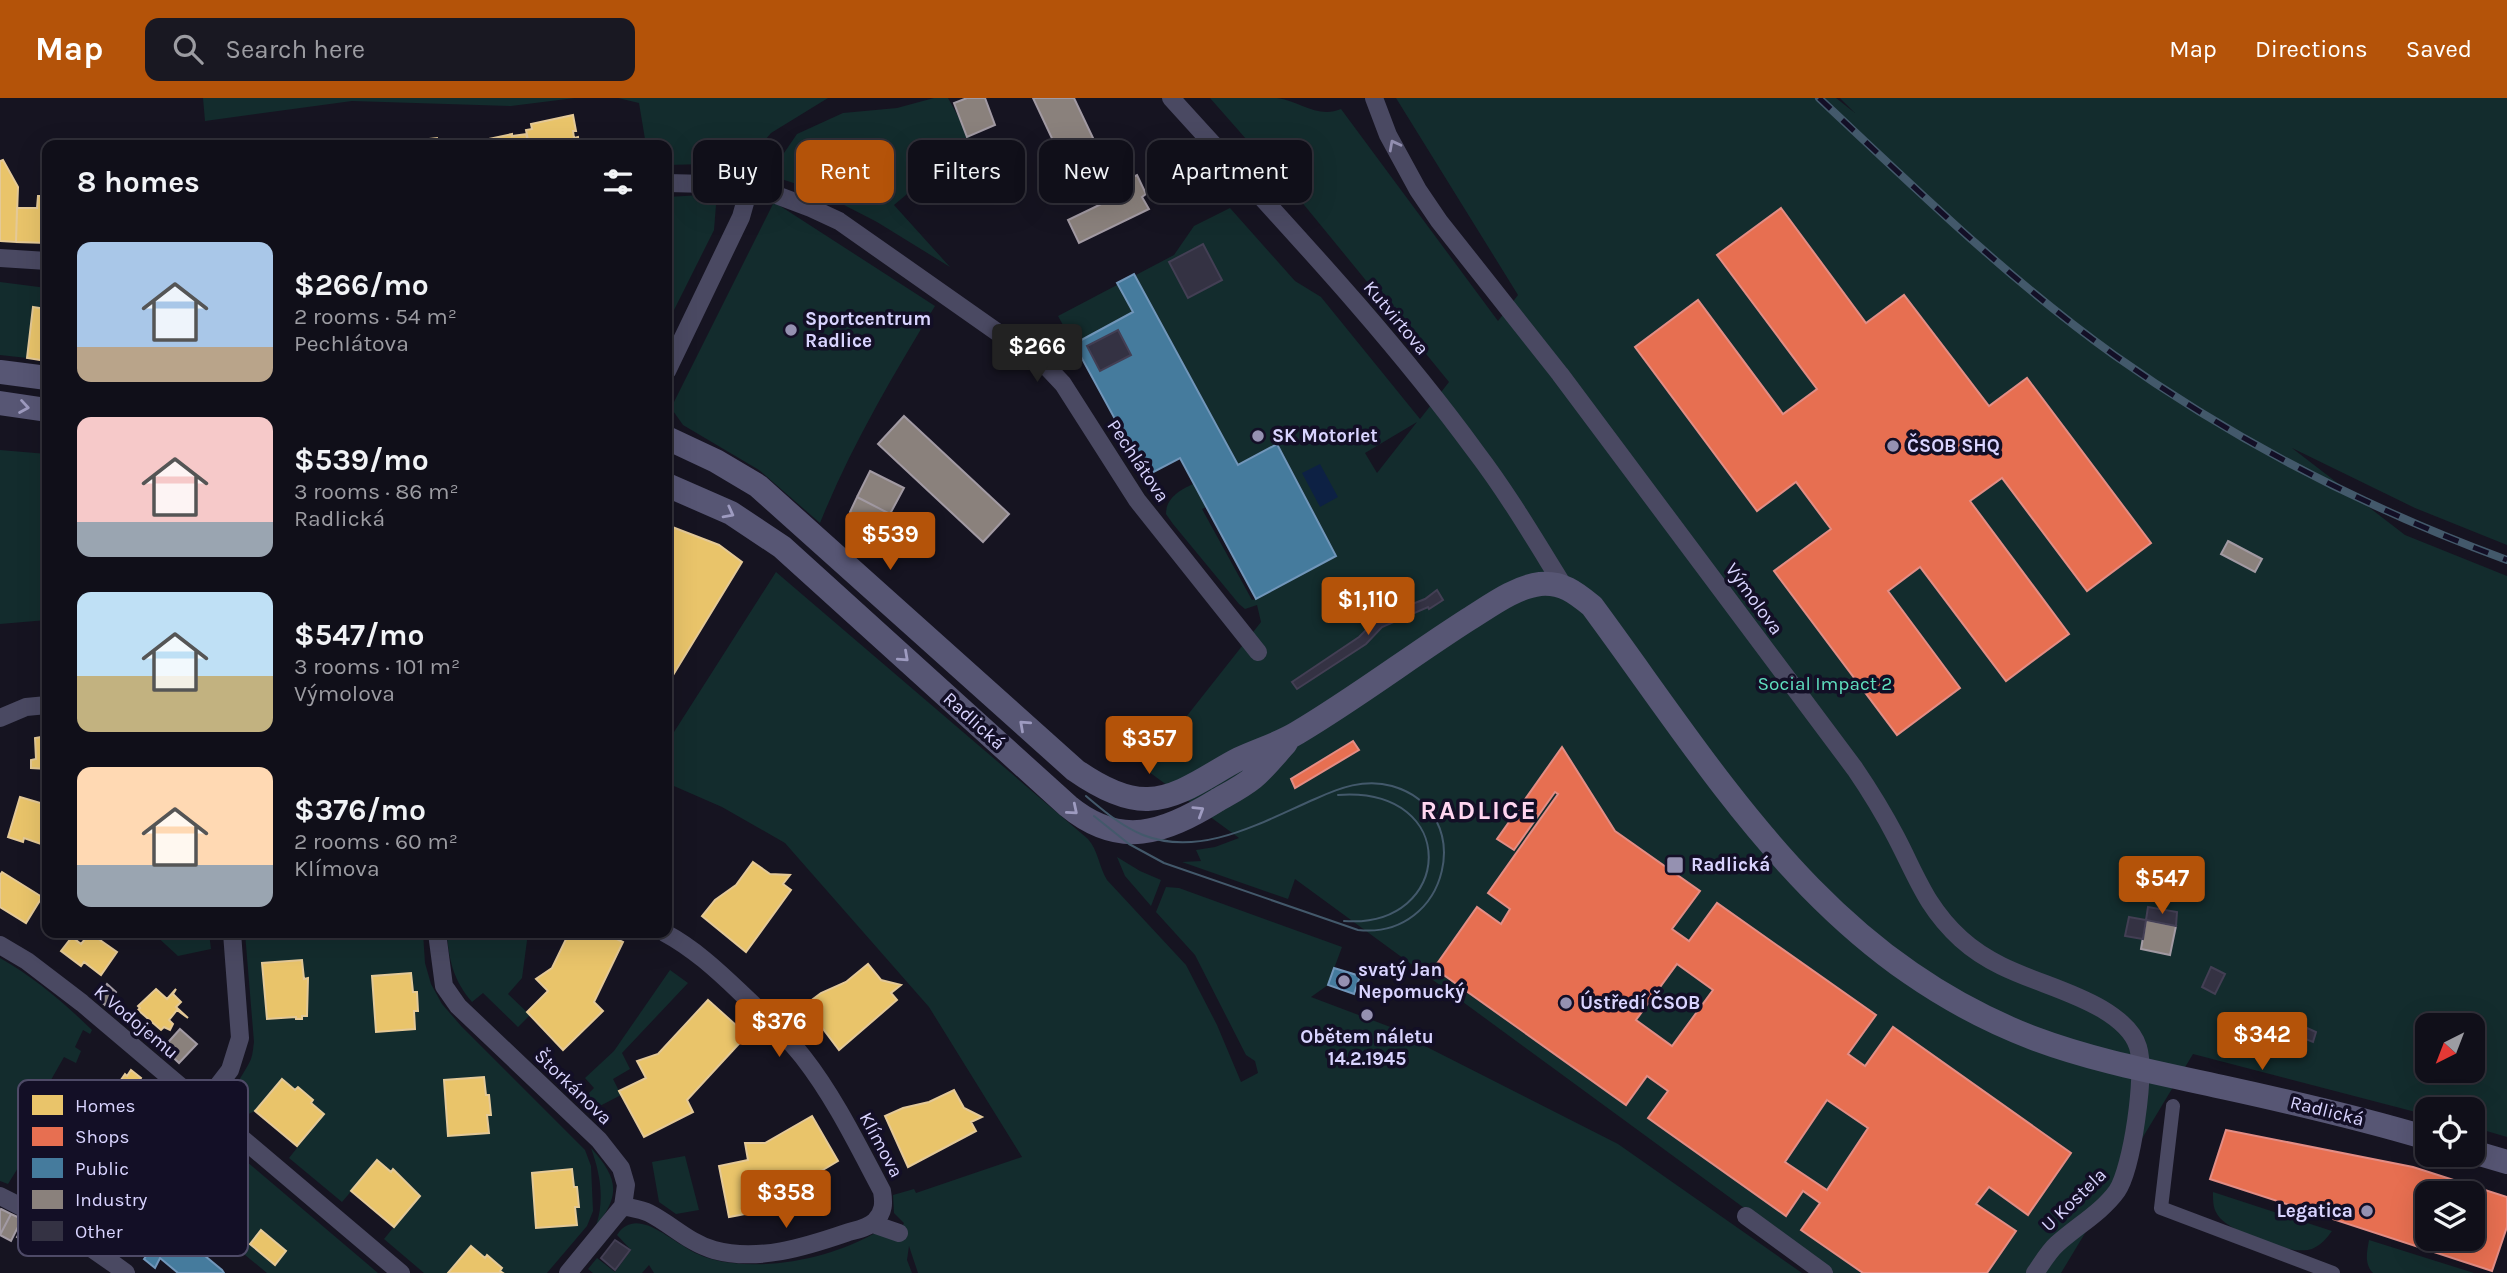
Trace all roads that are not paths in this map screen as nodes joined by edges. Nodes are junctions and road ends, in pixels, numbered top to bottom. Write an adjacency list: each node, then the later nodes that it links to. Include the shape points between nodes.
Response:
1 (1171, 98): 16 (street, Kutvirtova, via 1415,373 1490,472)
2 (1374, 98): 25 (street, Výmolova, one-way to 2, via 2138,1047 2123,1023 2102,1009 1989,959 1962,940 1936,912 1919,888 1874,796 1848,759 1560,374 1439,221 1388,135)
3 (672, 183): 4 (street, Pechlátova)
4 (693, 184)
5 (782, 197): 17 (street, Pechlátova, via 839,221 1047,367 1063,384 1136,500)
6 (745, 203): 9 (street)
7 (0, 258): 8 (street)
8 (42, 261)
9 (672, 362)
10 (0, 372): 11 (main road)
11 (42, 377)
12 (0, 403): 13 (main road, one-way to 13)
13 (42, 409)
14 (672, 440): 20 (main road, Radlická, one-way to 14, via 1163,797 1141,799 1100,785 1075,770 758,486)
15 (672, 487): 20 (main road, Radlická, one-way to 20, via 731,513 782,547 1091,823 1135,831 1180,822 1252,779)
16 (1563, 585): 20 (main road, Radlická, via 1538,584 1509,595); 25 (main road, Radlická, via 1592,606 1768,844 1859,934 1978,1015 2046,1042)
17 (1258, 652)
18 (42, 705): 19 (street)
19 (0, 718)
20 (1294, 735)
21 (672, 937): 37 (street, Klímova, via 726,978 806,1061 882,1191 885,1204)
22 (232, 938): 27 (street, via 240,1038)
23 (438, 938): 35 (street, Štorkánova, via 444,986 458,1006 611,1153 626,1185)
24 (0, 945): 26 (street, K Vodojemu, via 71,995)
25 (2140, 1069): 29 (main road, Radlická); 44 (street, U Kostela, via 2133,1148 2124,1180 2115,1195 2055,1246)
26 (173, 1080)
27 (222, 1080)
28 (2172, 1106): 45 (street, via 2161,1208)
29 (2415, 1135)
30 (248, 1143): 41 (street, K Vodojemu)
31 (2485, 1156): 32 (main road)
32 (2507, 1162)
33 (0, 1196): 34 (street)
34 (18, 1205)
35 (623, 1206): 37 (street, via 647,1212 714,1250 746,1254 814,1244); 42 (street)
36 (1746, 1216): 43 (street)
37 (873, 1224): 38 (street)
38 (899, 1233)
39 (103, 1256): 40 (street)
40 (126, 1273)
41 (401, 1273)
42 (568, 1273)
43 (1824, 1273)
44 (2035, 1273)
45 (2333, 1273)

